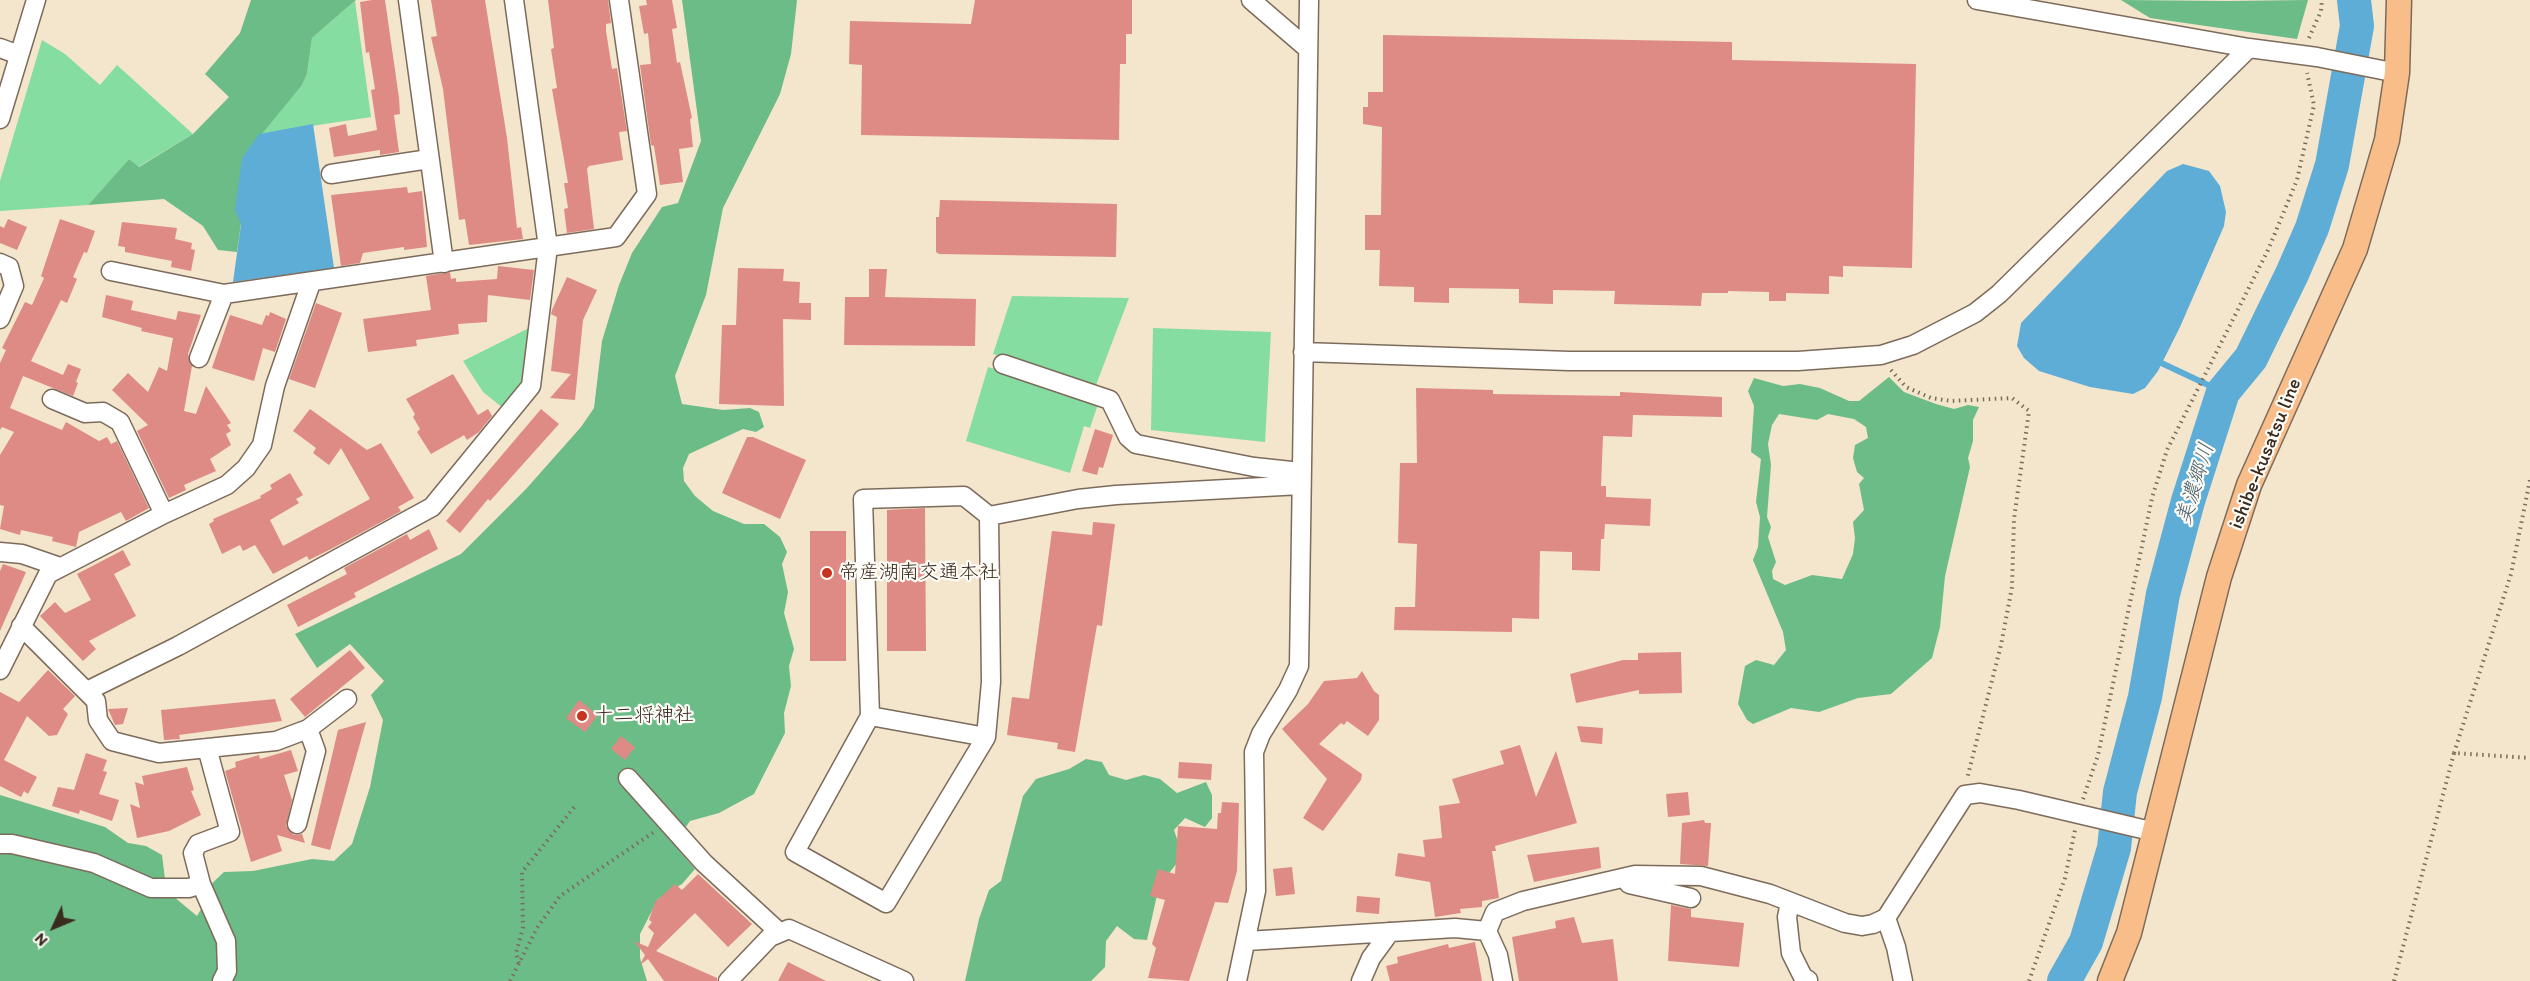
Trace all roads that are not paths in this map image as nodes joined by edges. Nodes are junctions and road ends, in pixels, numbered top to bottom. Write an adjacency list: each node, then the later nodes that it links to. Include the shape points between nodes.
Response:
1 (36, 0): 12 (street)
2 (408, 0): 15 (street)
3 (514, 0): 17 (street)
4 (619, 0): 17 (street, via 647,194 616,237)
5 (1251, 0): 11 (street)
6 (1309, 0): 11 (street)
7 (1977, 0): 10 (street)
8 (2400, 0): 13 (main road, ishibe-kusatsu line)
9 (0, 48): 12 (street)
10 (2249, 48): 13 (street); 24 (street, via 1999,294 1975,313 1913,345 1881,355 1798,361 1569,361)
11 (1308, 49): 24 (street)
12 (19, 55): 14 (street)
13 (2397, 73): 43 (main road, ishibe-kusatsu line, via 2386,140 2355,249 2248,485)
14 (0, 119)
15 (429, 159): 16 (street); 19 (street)
16 (331, 174)
17 (548, 247): 19 (street); 35 (street, via 531,386 432,507 178,646)
18 (0, 263): 23 (street, via 9,267 14,286)
19 (444, 263): 21 (street)
20 (111, 271): 22 (street)
21 (311, 283): 22 (street); 29 (street, via 275,386 262,445 246,468 226,485)
22 (224, 294): 25 (street)
23 (0, 319)
24 (1303, 352): 28 (street)
25 (199, 358)
26 (1003, 364): 28 (street, via 1110,400 1128,437 1136,444)
27 (52, 399): 29 (street, via 85,413 103,412 120,422)
28 (1301, 479): 30 (street, via 1078,499); 53 (street, via 1299,666 1254,752 1256,891)
29 (164, 514): 32 (street)
30 (989, 516): 37 (street, via 964,496 863,499); 39 (street, via 991,682)
31 (0, 552): 32 (street, via 22,554)
32 (60, 567): 33 (street, via 48,574)
33 (21, 626): 34 (street); 35 (street)
34 (0, 670)
35 (87, 691): 40 (street, via 96,700 98,720 112,741 159,753)
36 (347, 699): 38 (street)
37 (870, 716): 39 (street); 39 (street, via 795,852 886,903)
38 (308, 729): 40 (street, via 276,741); 42 (street, via 316,751)
39 (986, 736)
40 (207, 748): 46 (street, via 230,832 198,844 193,853)
41 (628, 778): 51 (street, via 704,863)
42 (297, 824)
43 (2147, 830): 49 (street, via 1980,793 1965,795); 62 (main road, ishibe-kusatsu line, via 2128,933)
44 (0, 844): 46 (street, via 94,863 151,888 189,888)
45 (1609, 881): 47 (street); 48 (street, via 1635,875 1701,876); 50 (street, via 1523,901 1495,912)
46 (201, 884): 55 (street, via 226,941 227,971)
47 (1692, 898)
48 (1790, 902): 49 (street, via 1862,926); 54 (street, via 1787,917 1791,953)
49 (1886, 918): 61 (street)
50 (1487, 931): 52 (street, via 1455,928); 60 (street, via 1498,955)
51 (779, 932): 56 (street); 57 (street, via 789,929 804,934)
52 (1390, 932): 53 (street); 59 (street)
53 (1247, 941): 58 (street)
54 (1808, 980)
55 (222, 981)
56 (728, 981)
57 (904, 981)
58 (1237, 981)
59 (1360, 981)
60 (1503, 981)
61 (1903, 981)
62 (2110, 981)

